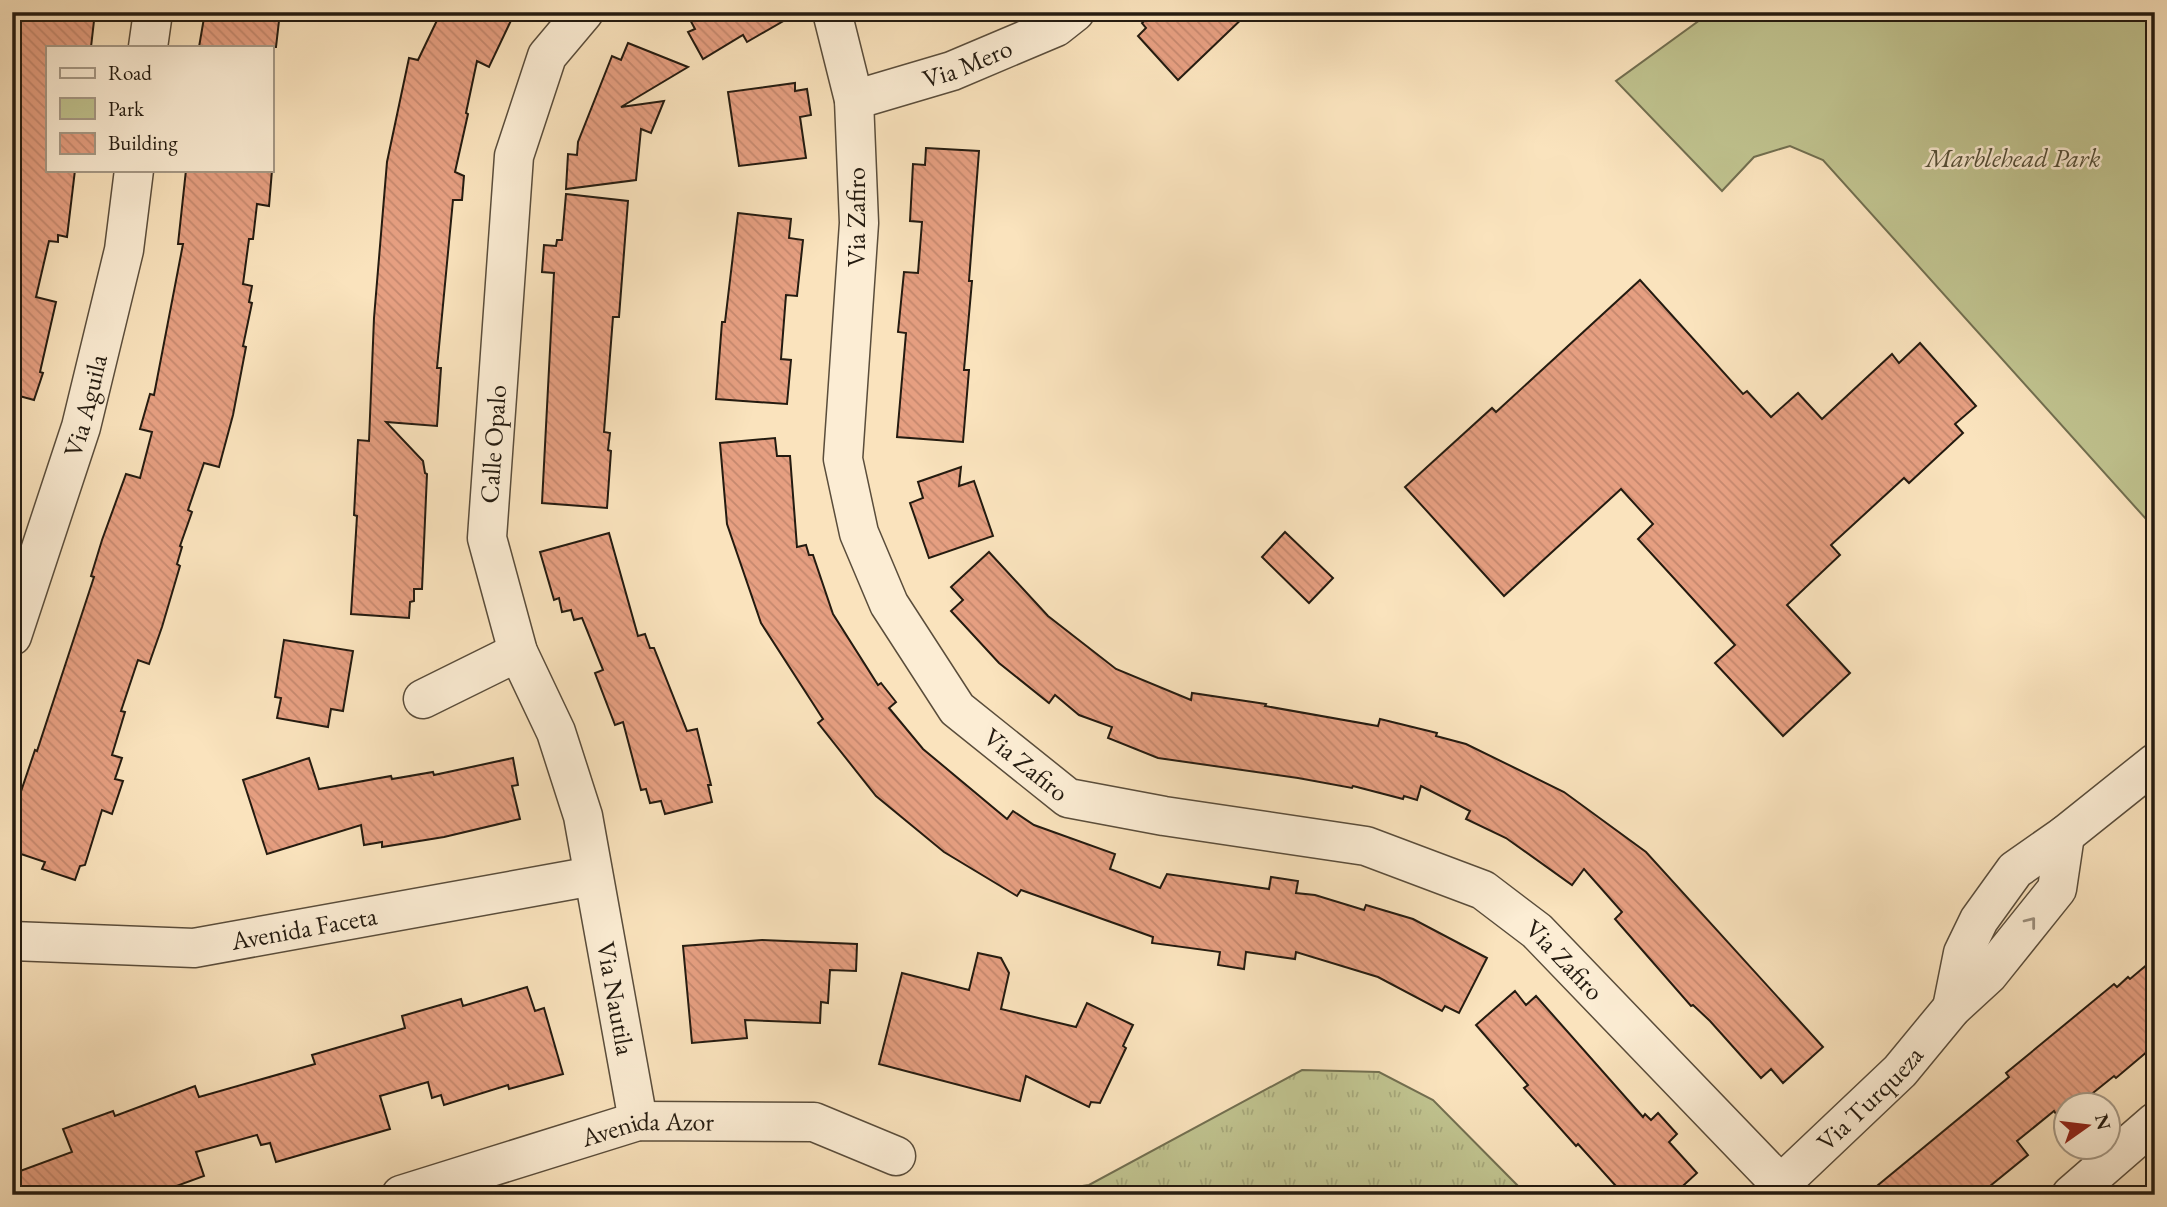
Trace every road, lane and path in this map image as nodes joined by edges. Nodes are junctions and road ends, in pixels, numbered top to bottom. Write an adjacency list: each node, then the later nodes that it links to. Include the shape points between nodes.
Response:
1 (153, 12): 5 (street)
2 (584, 12): 9 (street, Calle Opalo, via 547,56 514,156 486,538)
3 (832, 12): 6 (street, Via Zafiro)
4 (1075, 12): 6 (street, Via Mero, via 1056,27 952,71)
5 (148, 46)
6 (854, 100): 17 (street, Via Zafiro, via 859,223 844,459 859,533 888,604 957,709 1068,798 1366,846 1483,890 1537,930)
7 (134, 172): 8 (street, Via Aguila, via 124,250 81,427)
8 (12, 636)
9 (518, 652): 10 (street); 12 (street, Calle Opalo, via 556,732 583,816)
10 (423, 699)
11 (2155, 763): 17 (street, Via Turqueza, via 2015,870 1979,920 1963,953 1952,1008 1900,1071)
12 (593, 876): 13 (street, Avenida Faceta, via 194,948); 14 (street, Via Nautila)
13 (12, 941)
14 (638, 1121): 16 (street, Avenida Azor, via 814,1122); 18 (street, Avenida Azor)
15 (2155, 1122): 19 (street)
16 (896, 1156)
17 (1787, 1189)
18 (401, 1195)
19 (2071, 1195)

